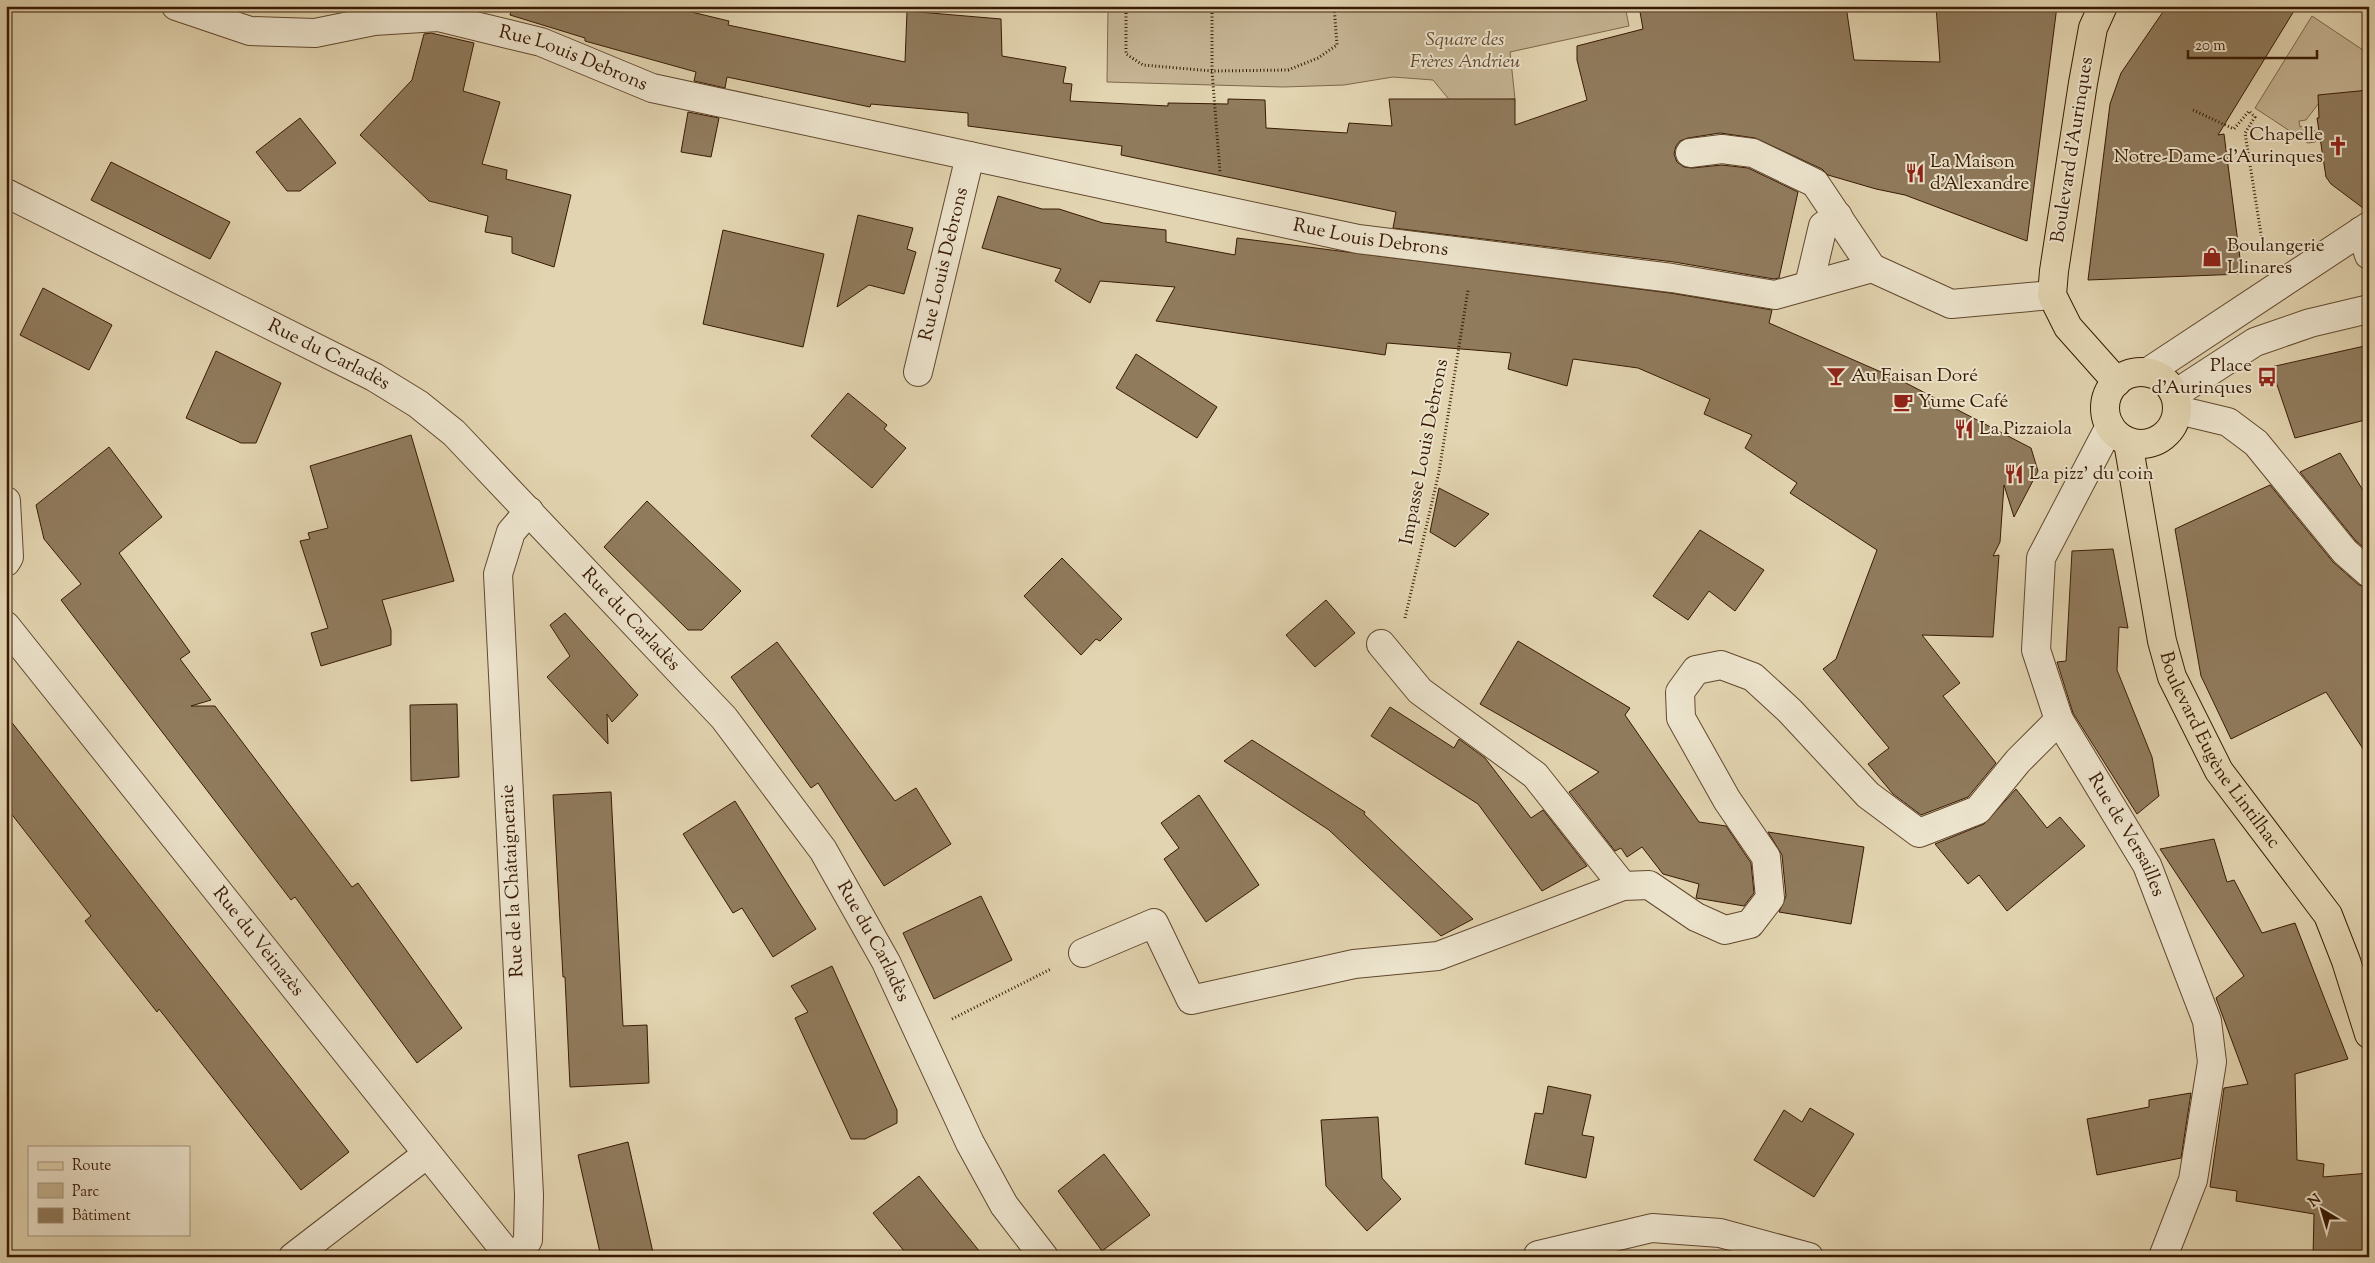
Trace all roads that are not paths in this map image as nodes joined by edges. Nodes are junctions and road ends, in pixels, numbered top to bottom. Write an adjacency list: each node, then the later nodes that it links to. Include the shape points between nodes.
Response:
1 (176, 6): 4 (street, Rue Louis Debrons, via 250,31 315,34 374,21 438,17 541,42 652,88)
2 (2103, 6): 10 (main road, Boulevard d'Aurinques, via 2094,28 2083,83)
3 (1690, 153): 6 (street, via 1722,149 1753,153 1815,184)
4 (970, 156): 9 (street, Rue Louis Debrons, via 1358,239 1672,278 1775,295); 12 (street, Rue Louis Debrons)
5 (6, 193): 18 (street, Rue du Carladès, via 381,382 418,404 454,433)
6 (1838, 216): 8 (street); 9 (street, via 1823,226)
7 (2366, 237): 13 (street, via 2271,290)
8 (1872, 268): 9 (street); 10 (street, via 1951,304)
9 (1809, 285)
10 (2052, 295): 14 (main road, via 2068,327)
11 (2369, 309): 15 (street, via 2310,323 2255,342)
12 (918, 372)
13 (2148, 372): 14 (main road, via 2126,375); 15 (main road, via 2168,384)
14 (2117, 382): 16 (main road, via 2109,391 2105,415)
15 (2177, 402): 16 (main road, via 2173,426 2163,438 2140,445); 20 (street, via 2228,422 2256,442 2345,552)
16 (2119, 434): 23 (street, Rue de Versailles, via 2041,558 2036,650); 26 (main road, Boulevard Eugène Lintilhac, via 2172,677 2219,772 2328,915)
17 (6, 501): 19 (street)
18 (529, 511): 31 (street, Rue de la Châtaigneraie, via 511,532 498,574 529,1195 528,1240); 32 (street, Rue du Carladès, via 724,718 824,850 886,962 970,1142 1000,1197)
19 (6, 562)
20 (2369, 573)
21 (6, 626): 27 (street, Rue du Veinazès)
22 (1381, 644): 24 (street, via 1420,691 1535,775)
23 (2059, 720): 24 (street, via 2018,761 1978,810 1919,833 1868,796 1790,711 1753,677 1721,666 1696,670 1680,692 1681,718 1727,800 1766,857 1770,898 1750,924 1725,930 1696,917 1649,885); 34 (street, Rue de Versailles, via 2146,865 2207,1021 2212,1062 2193,1180)
24 (1622, 886): 25 (street, via 1438,956 1354,964 1191,1000 1154,923)
25 (1083, 953)
26 (2369, 1034)
27 (427, 1154): 29 (street); 30 (street, Rue du Veinazès)
28 (1538, 1255): 33 (street, via 1652,1228 1720,1233)
29 (293, 1257)
30 (510, 1257)
31 (518, 1257)
32 (1044, 1257)
33 (1810, 1257)
34 (2162, 1257)

